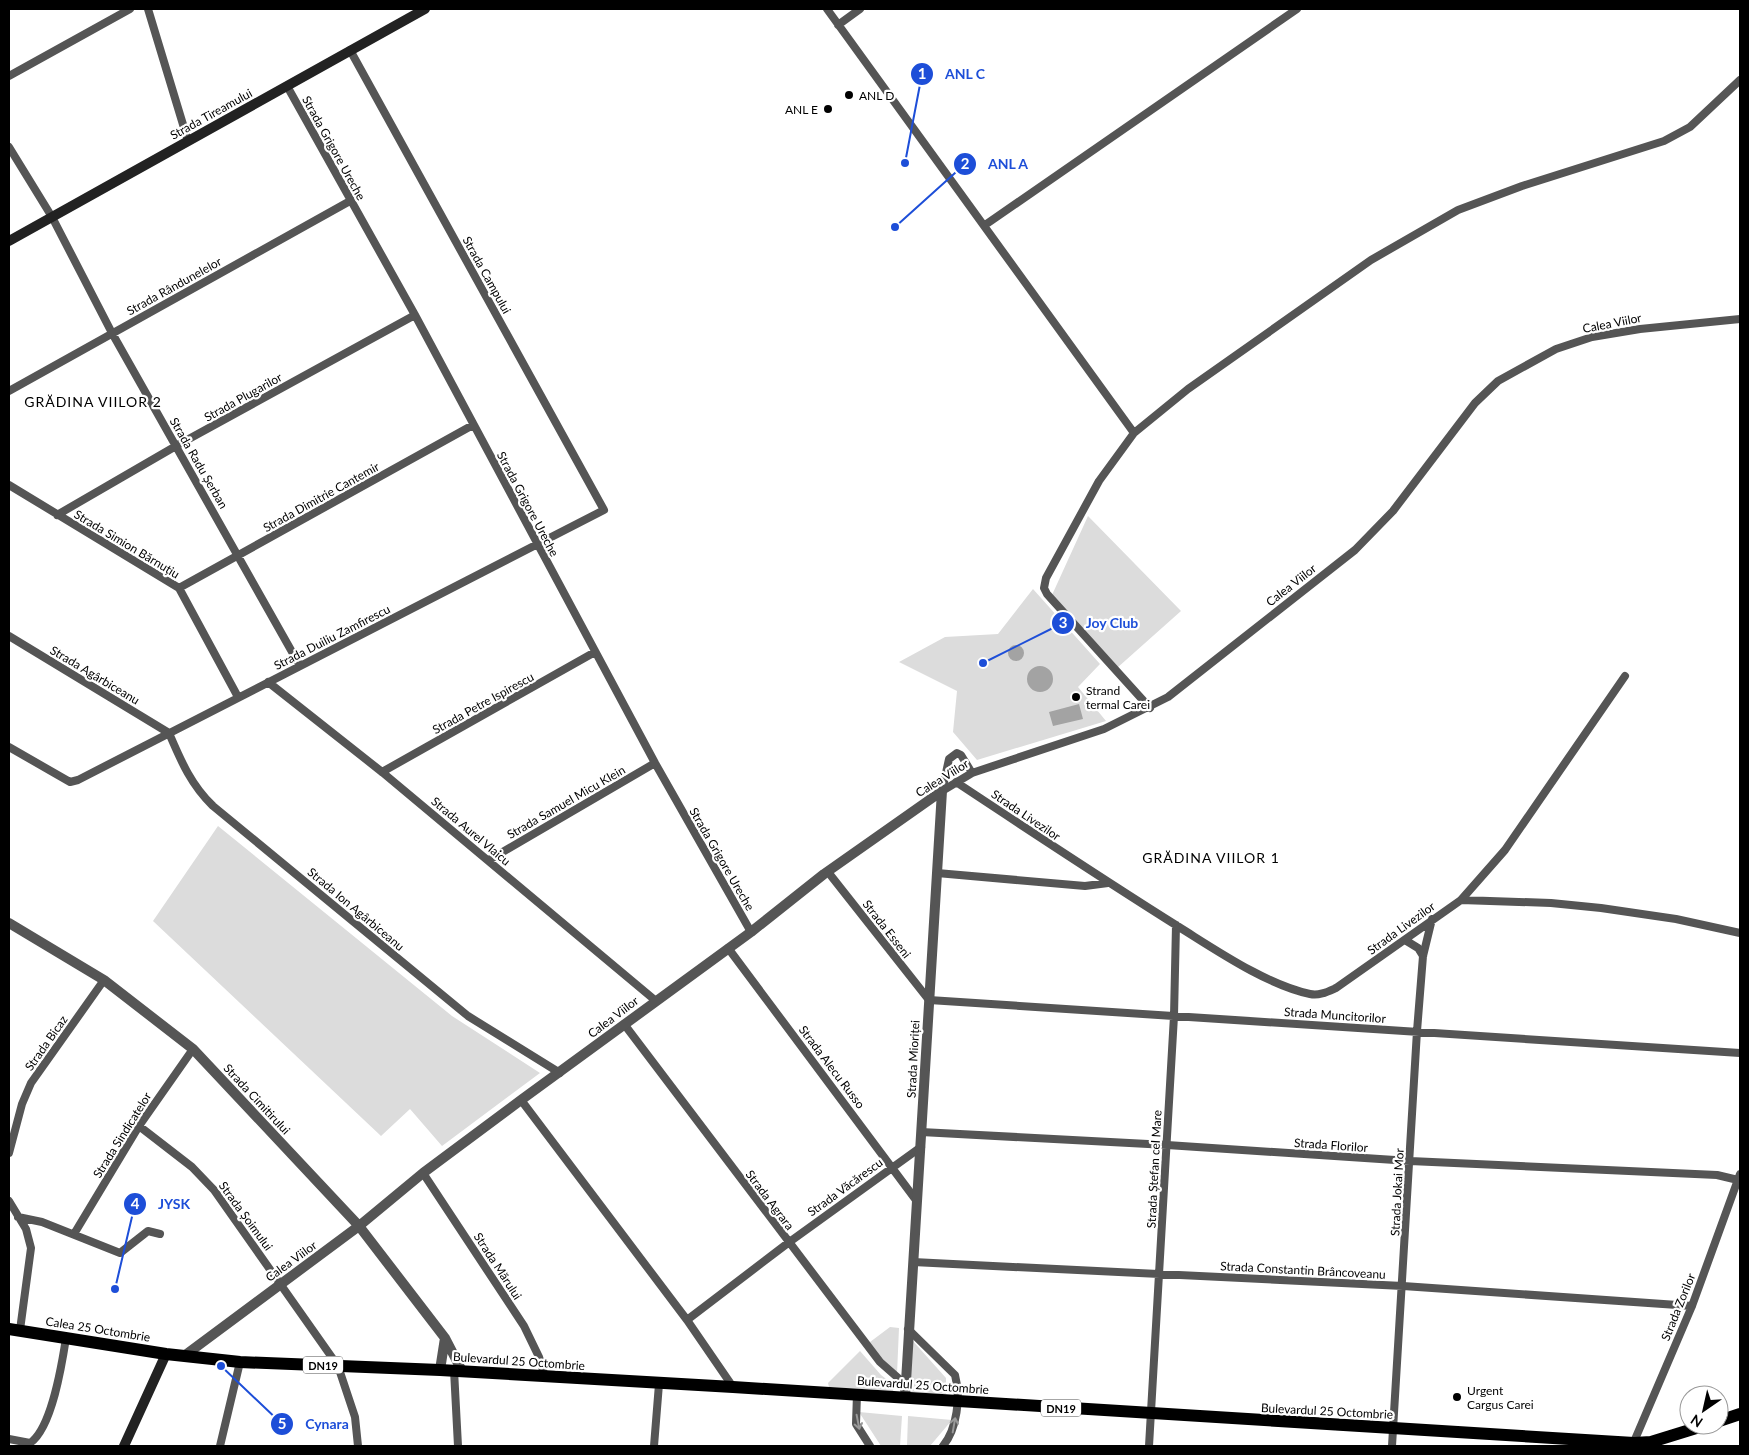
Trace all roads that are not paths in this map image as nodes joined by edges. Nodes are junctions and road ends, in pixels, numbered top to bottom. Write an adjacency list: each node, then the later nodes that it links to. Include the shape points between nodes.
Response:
1 (130, 9): 9 (street)
2 (148, 9): 12 (street)
3 (425, 9): 8 (main road, Strada Tireamului)
4 (827, 9): 7 (street)
5 (860, 9): 7 (street)
6 (1297, 9): 16 (street)
7 (838, 25): 16 (street)
8 (350, 50): 11 (main road, Strada Tireamului); 26 (street, Strada Campului)
9 (9, 76)
10 (1740, 80): 23 (street, via 1690,126 1664,141 1458,210 1379,256 1188,389)
11 (287, 86): 12 (main road, Strada Tireamului); 14 (street, Strada Grigore Ureche)
12 (188, 141): 15 (main road, Strada Tireamului)
13 (9, 147): 15 (street, Strada Radu Șerban)
14 (350, 200): 18 (street, Strada Grigore Ureche); 20 (street, Strada Rândunelelor)
15 (52, 217): 17 (main road, Strada Tireamului); 20 (street, Strada Radu Șerban)
16 (985, 225): 23 (street)
17 (9, 241)
18 (415, 315): 22 (street, Strada Grigore Ureche); 24 (street, Strada Plugarilor)
19 (1740, 319): 37 (street, Calea Viilor, via 1640,329 1592,338 1556,349 1498,381 1475,403 1393,511 1355,550)
20 (112, 333): 21 (street, Strada Rândunelelor); 24 (street, Strada Radu Șerban)
21 (9, 391)
22 (473, 425): 28 (street, Strada Grigore Ureche); 29 (street, Strada Dimitrie Cantemir)
23 (1134, 433): 37 (street, via 1099,481 1046,578 1044,588)
24 (176, 446): 27 (street, Strada Plugarilor); 29 (street, Strada Radu Șerban)
25 (9, 485): 27 (street, Strada Simion Bărnuțiu)
26 (604, 510): 28 (street, Strada Duiliu Zamfirescu)
27 (56, 515): 30 (street, Strada Simion Bărnuțiu)
28 (537, 545): 32 (street, Strada Grigore Ureche); 33 (street, Strada Duiliu Zamfirescu)
29 (240, 556): 30 (street, Strada Dimitrie Cantemir); 33 (street, Strada Radu Șerban)
30 (179, 588): 36 (street, Strada Simion Bărnuțiu)
31 (9, 636): 38 (street, Strada Agârbiceanu)
32 (595, 652): 40 (street, Strada Grigore Ureche); 41 (street, Strada Petre Ispirescu)
33 (300, 666): 35 (street, Strada Duiliu Zamfirescu)
34 (1625, 676): 49 (street, Strada Livezilor, via 1505,850)
35 (268, 682): 36 (street, Strada Duiliu Zamfirescu); 41 (street, Strada Aurel Vlaicu)
36 (238, 697): 38 (street, Strada Duiliu Zamfirescu)
37 (1150, 708): 42 (street, Calea Viilor, via 1104,729)
38 (169, 733): 39 (street, Strada Duiliu Zamfirescu, via 70,782); 66 (street, Strada Ion Agârbiceanu, via 189,778 213,806 468,1016)
39 (9, 747)
40 (655, 763): 45 (street, Strada Samuel Micu Klein); 53 (street, Strada Grigore Ureche)
41 (382, 772): 45 (street, Strada Aurel Vlaicu)
42 (972, 773): 43 (street, Calea Viilor); 44 (street, via 961,755 952,755 948,759)
43 (956, 782): 44 (street, Calea Viilor); 48 (street, Strada Livezilor)
44 (942, 791): 46 (street, Calea Viilor); 47 (street, Strada Mioriței)
45 (489, 860): 60 (street, Strada Aurel Vlaicu)
46 (828, 872): 53 (street, Calea Viilor); 59 (street, Strada Esseni)
47 (937, 873): 48 (street, via 1085,886); 59 (street, Strada Mioriței)
48 (1108, 883): 52 (street, Strada Livezilor)
49 (1460, 900): 50 (street, Strada Livezilor); 54 (street, via 1601,908)
50 (1432, 920): 55 (street, Strada Livezilor); 57 (street, Strada Jokai Mor)
51 (9, 924): 58 (street, Strada Cimitirului)
52 (1176, 926): 55 (street, Strada Livezilor, via 1273,980 1312,994 1324,994 1336,988); 61 (street, Strada Ștefan cel Mare)
53 (751, 932): 56 (street, Calea Viilor)
54 (1740, 933)
55 (1405, 940): 57 (street)
56 (728, 948): 60 (street, Calea Viilor); 76 (street, Strada Alecu Russo)
57 (1424, 956): 63 (street, Strada Jokai Mor)
58 (104, 980): 64 (street, Strada Cimitirului); 69 (street, Strada Bicaz, via 31,1084)
59 (929, 1000): 61 (street, Strada Muncitorilor); 71 (street, Strada Mioriței)
60 (656, 1001): 62 (street, Calea Viilor)
61 (1174, 1016): 63 (street, Strada Muncitorilor); 72 (street, Strada Ștefan cel Mare)
62 (624, 1024): 66 (street, Calea Viilor); 85 (street, Strada Agrara)
63 (1417, 1031): 65 (street, Strada Muncitorilor); 75 (street, Strada Jokai Mor)
64 (193, 1049): 70 (street, Strada Sindicatelor); 82 (street, Strada Cimitirului)
65 (1740, 1053)
66 (560, 1073): 67 (street, Calea Viilor)
67 (521, 1100): 77 (street, Calea Viilor); 91 (street)
68 (9, 1118): 69 (street)
69 (17, 1122): 74 (street, Strada Bicaz)
70 (139, 1126): 83 (street, Strada Sindicatelor); 88 (street, Strada Șoimului, via 192,1167 214,1190)
71 (921, 1132): 72 (street, Strada Florilor); 73 (street, Strada Mioriței)
72 (1167, 1145): 75 (street, Strada Florilor); 87 (street, Strada Ștefan cel Mare)
73 (921, 1146): 76 (street, Strada Văcărescu); 79 (street, Strada Mioriței)
74 (9, 1153)
75 (1410, 1162): 78 (street, Strada Florilor); 89 (street, Strada Jokai Mor)
76 (892, 1166): 79 (street, Strada Alecu Russo); 85 (street, Strada Văcărescu)
77 (423, 1173): 82 (street, Calea Viilor); 102 (street, Strada Mărului, via 524,1326 540,1357)
78 (1739, 1177): 90 (street, Strada Zorilor)
79 (916, 1200): 86 (street, Strada Mioriței)
80 (9, 1201): 81 (street)
81 (18, 1217): 83 (street); 92 (street, via 26,1229 31,1248)
82 (359, 1226): 88 (street, Calea Viilor); 95 (street, Strada Cimitirului)
83 (74, 1234): 84 (street, via 120,1253 148,1231)
84 (160, 1234)
85 (788, 1243): 91 (street, Strada Văcărescu); 104 (street, Strada Agrara, via 880,1362)
86 (913, 1262): 87 (street, Strada Constantin Brâncoveanu); 93 (street, Strada Mioriței)
87 (1159, 1274): 89 (street, Strada Constantin Brâncoveanu); 109 (street, Strada Ștefan cel Mare)
88 (282, 1284): 97 (street, Calea Viilor); 99 (street, Strada Șoimului)
89 (1403, 1286): 90 (street, Strada Constantin Brâncoveanu); 110 (street, Strada Jokai Mor)
90 (1692, 1306): 113 (street, Strada Zorilor)
91 (687, 1320): 105 (street)
92 (14, 1329): 94 (main road, Calea 25 Octombrie / DN19)
93 (908, 1329): 104 (street, Strada Mioriței); 108 (street, via 951,1370 956,1381)
94 (66, 1338): 96 (main road, Calea 25 Octombrie / DN19); 112 (street, via 61,1373 36,1439 30,1443)
95 (445, 1338): 100 (street); 101 (street, Strada Cimitirului)
96 (166, 1354): 97 (main road, Calea 25 Octombrie / DN19); 114 (main road)
97 (184, 1356): 98 (main road, Bulevardul 25 Octombrie / DN19)
98 (240, 1362): 99 (main road, Bulevardul 25 Octombrie / DN19); 115 (street)
99 (338, 1366): 100 (main road, Bulevardul 25 Octombrie / DN19); 116 (street, Strada Șoimului, via 355,1417)
100 (440, 1370): 101 (main road, Bulevardul 25 Octombrie / DN19)
101 (458, 1371): 102 (main road, Bulevardul 25 Octombrie / DN19); 117 (street)
102 (545, 1377): 103 (main road, Bulevardul 25 Octombrie / DN19)
103 (659, 1384): 105 (main road, Bulevardul 25 Octombrie / DN19); 118 (street)
104 (905, 1384): 107 (street, Strada Mioriței)
105 (733, 1387): 106 (main road, Bulevardul 25 Octombrie / DN19)
106 (857, 1394): 107 (main road, Bulevardul 25 Octombrie / DN19); 119 (street, one-way to 119, via 856,1424)
107 (905, 1398): 108 (main road, Bulevardul 25 Octombrie / DN19)
108 (957, 1401): 109 (main road, Bulevardul 25 Octombrie / DN19); 120 (street, one-way to 108, via 953,1431)
109 (1150, 1414): 110 (main road, Bulevardul 25 Octombrie / DN19); 121 (street, Strada Ștefan cel Mare)
110 (1393, 1429): 113 (main road, Bulevardul 25 Octombrie / DN19); 122 (street, Strada Jokai Mor)
111 (1679, 1434): 113 (main road, Bulevardul 25 Octombrie / DN19)
112 (9, 1439)
113 (1633, 1445)
114 (124, 1446)
115 (220, 1446)
116 (358, 1446)
117 (458, 1446)
118 (654, 1446)
119 (870, 1446)
120 (943, 1446)
121 (1148, 1446)
122 (1392, 1446)

